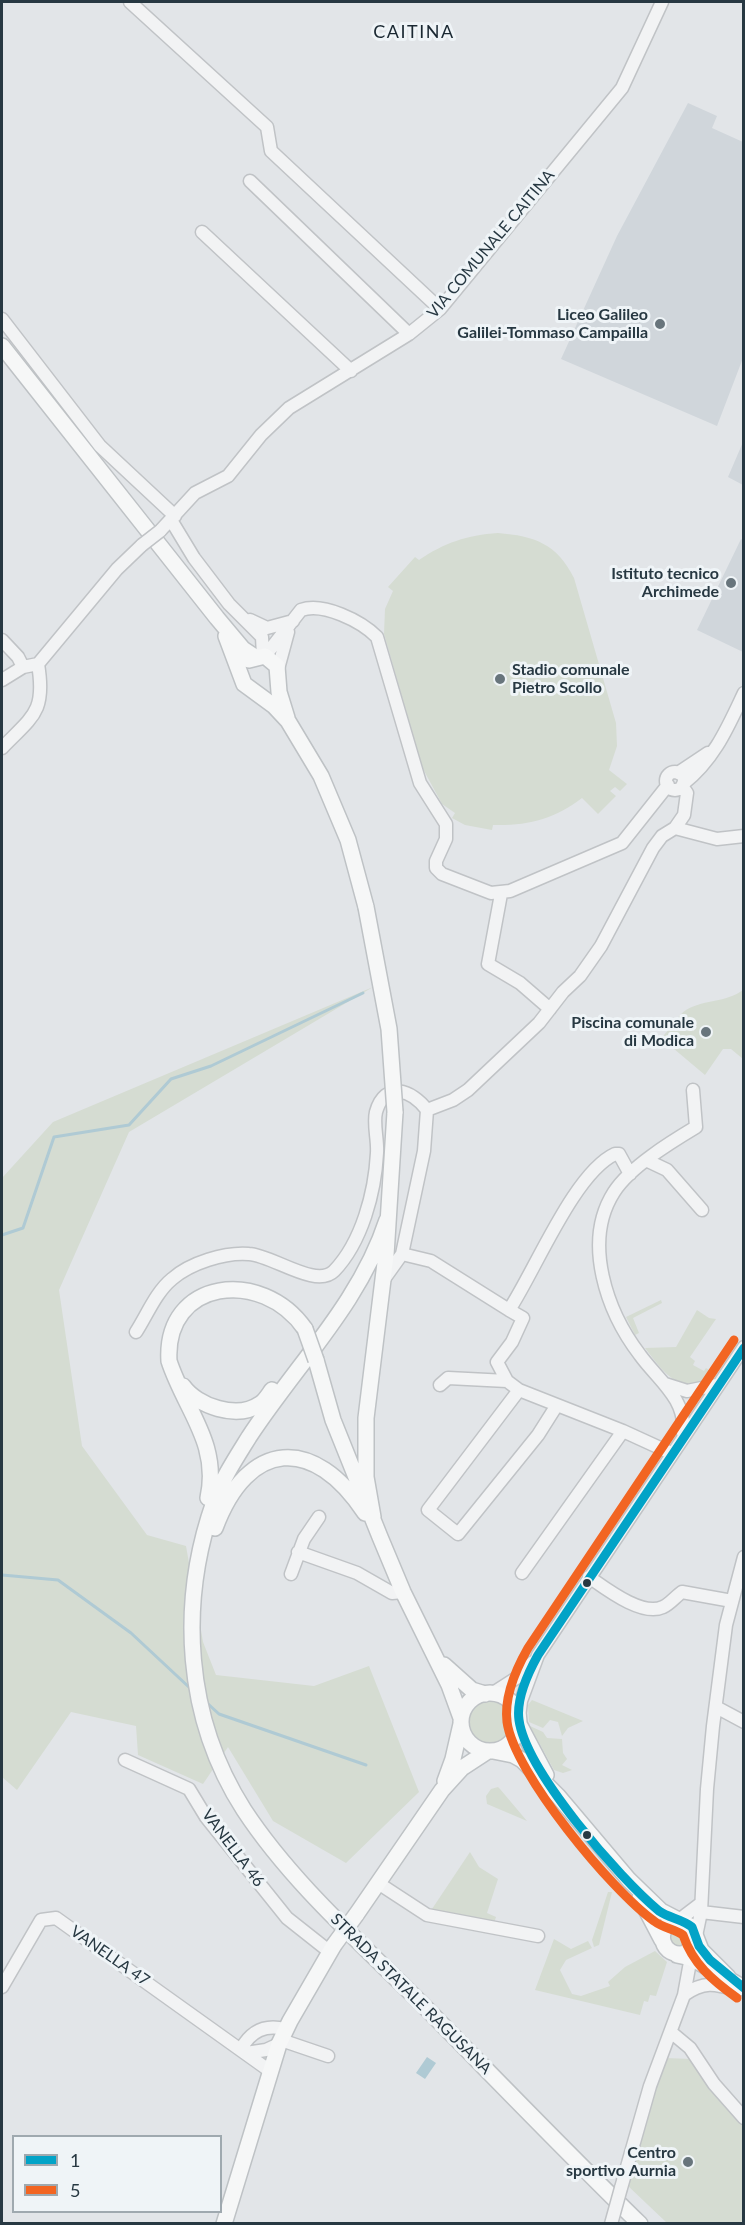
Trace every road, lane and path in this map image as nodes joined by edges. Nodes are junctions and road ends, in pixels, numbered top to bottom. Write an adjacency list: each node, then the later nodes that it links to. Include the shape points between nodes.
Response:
1 (130, 2): 5 (street, via 267,127 272,151)
2 (662, 2): 5 (street, VIA COMUNALE CAITINA, via 622,88)
3 (250, 181): 7 (street)
4 (202, 232): 9 (street)
5 (440, 309): 7 (street, VIA COMUNALE CAITINA)
6 (2, 319): 10 (street, via 100,446)
7 (410, 334): 9 (street, VIA COMUNALE CAITINA)
8 (2, 346): 12 (main road)
9 (351, 370): 10 (street, VIA COMUNALE CAITINA, via 289,408 228,476 195,493)
10 (173, 518): 11 (street, via 194,558); 16 (street, VIA COMUNALE CAITINA, bridge, via 117,569)
11 (234, 609): 13 (street, via 267,628); 15 (street, via 262,637)
12 (217, 618): 15 (main road, via 243,649); 19 (main road)
13 (292, 623): 15 (street); 18 (street); 28 (street, via 301,610 325,608 377,637 420,783 446,824 446,839 436,868 452,878)
14 (2, 640): 17 (street)
15 (261, 656): 18 (main road, via 275,662); 19 (main road, via 246,662)
16 (38, 664): 17 (street); 24 (street, via 42,685 39,705)
17 (23, 667): 20 (street)
18 (278, 675): 21 (main road, via 270,690); 23 (main road)
19 (242, 678): 21 (main road, via 248,688)
20 (2, 680)
21 (258, 693): 23 (main road)
22 (744, 693): 25 (street, via 706,764)
23 (288, 721): 35 (main road, bridge, via 336,810 366,907 389,1029 395,1112)
24 (2, 748)
25 (678, 783): 26 (street, via 687,793 687,807); 28 (street, via 663,804 646,816 622,843)
26 (675, 828): 27 (street, via 717,839); 29 (street, via 653,848 602,946)
27 (744, 836)
28 (501, 894): 29 (street, via 489,964 520,983)
29 (550, 1009): 31 (street, via 468,1090)
30 (693, 1090): 32 (street, via 696,1127)
31 (427, 1110): 36 (street, via 424,1151); 40 (street, via 417,1097 404,1090 382,1100 375,1113 373,1191 351,1246 333,1272 321,1277 305,1275 268,1257 248,1253 224,1256 189,1267 171,1280)
32 (648, 1161): 33 (street); 34 (street, via 667,1170)
33 (630, 1174): 38 (street, via 619,1154 611,1155 594,1170 561,1216); 44 (street, via 606,1209 598,1246 600,1265 626,1334)
34 (702, 1210)
35 (387, 1220): 37 (main road); 39 (main road, via 371,1264)
36 (402, 1254): 37 (street); 38 (street, via 432,1261)
37 (382, 1282): 56 (main road, via 366,1418 366,1477)
38 (509, 1310): 43 (street, via 523,1318 497,1362)
39 (336, 1317): 42 (main road, via 260,1404 253,1407 231,1410 207,1405 187,1391); 60 (main road, via 229,1469 214,1501)
40 (136, 1332)
41 (744, 1347): 46 (street)
42 (172, 1371): 56 (main road, bridge, via 168,1347 176,1321 191,1304 223,1290 252,1290 279,1301 305,1329 333,1420); 60 (main road, via 208,1450 212,1470)
43 (507, 1382): 45 (street, via 448,1378); 47 (street)
44 (662, 1382): 48 (street); 49 (street)
45 (440, 1385)
46 (717, 1385): 48 (street); 51 (street)
47 (519, 1390): 50 (street); 50 (street, via 428,1510 458,1534 538,1435)
48 (687, 1391): 51 (street)
49 (678, 1402): 51 (street); 53 (street, via 684,1418)
50 (557, 1405): 52 (street)
51 (701, 1408): 53 (street)
52 (623, 1431): 54 (street); 61 (street)
53 (683, 1434): 54 (street)
54 (671, 1453): 63 (street)
55 (319, 1517): 58 (street)
56 (373, 1517): 57 (main road)
57 (380, 1537): 60 (main road, via 333,1475 313,1462 282,1458 257,1467 238,1485 221,1511); 64 (main road)
58 (297, 1552): 62 (street); 64 (street, via 357,1573 392,1593)
59 (743, 1558): 65 (street)
60 (197, 1566): 96 (main road, STRADA STATALE RAGUSANA, via 191,1610 198,1699 224,1776 245,1811 298,1878)
61 (522, 1573)
62 (291, 1574)
63 (589, 1577): 65 (street, via 628,1603 657,1609 682,1592); 67 (street)
64 (403, 1592): 66 (main road)
65 (732, 1601): 69 (street)
66 (433, 1654): 68 (main road, via 465,1684); 70 (main road)
67 (534, 1661): 68 (street, via 518,1677); 71 (street)
68 (489, 1693): 70 (main road, via 466,1705); 71 (main road, via 507,1699)
69 (716, 1707): 72 (street); 79 (street)
70 (461, 1721): 73 (main road, via 469,1743); 75 (main road)
71 (519, 1721): 73 (main road, via 514,1739); 76 (main road)
72 (744, 1722)
73 (491, 1751): 75 (main road, via 462,1768); 76 (main road, via 522,1760)
74 (125, 1760): 84 (street, VANELLA 46, via 189,1789 206,1817 286,1918)
75 (441, 1790): 78 (main road)
76 (558, 1796): 77 (main road)
77 (628, 1880): 81 (main road, via 661,1911); 83 (main road)
78 (378, 1883): 82 (street, via 427,1915); 84 (main road, bridge)
79 (701, 1908): 80 (street); 81 (street); 83 (street)
80 (744, 1917)
81 (678, 1920): 83 (main road, via 692,1927); 83 (main road, via 665,1927)
82 (538, 1936)
83 (684, 1947): 86 (main road, via 709,1959); 87 (street); 87 (street, via 681,1968)
84 (332, 1949): 89 (main road)
85 (2, 1988): 90 (street, VANELLA 47, via 41,1920 56,1918)
86 (744, 1990): 87 (street, via 710,1983)
87 (685, 1992): 88 (street)
88 (672, 2033): 93 (street, via 690,2048); 95 (street, bridge, via 650,2086)
89 (282, 2038): 90 (street, via 266,2050); 90 (street, via 275,2027 257,2031 249,2036); 91 (street); 92 (main road)
90 (243, 2051): 92 (street)
91 (328, 2056)
92 (270, 2071): 94 (main road)
93 (744, 2118)
94 (224, 2223)
95 (611, 2223)
96 (640, 2223)

